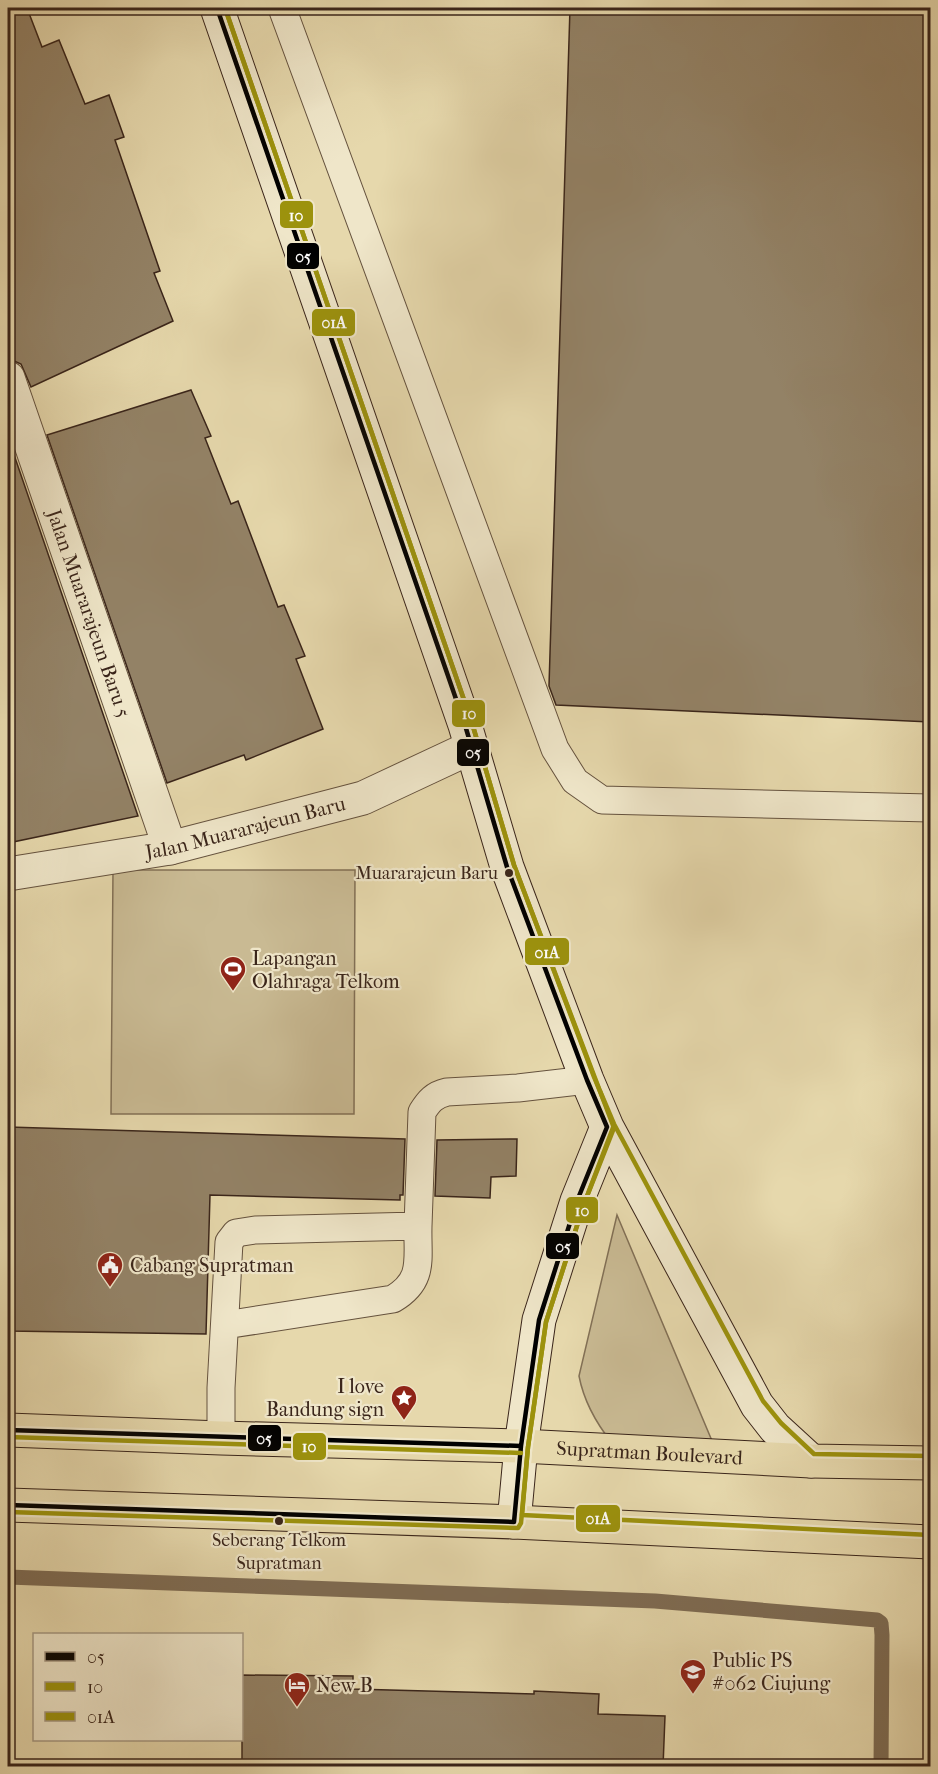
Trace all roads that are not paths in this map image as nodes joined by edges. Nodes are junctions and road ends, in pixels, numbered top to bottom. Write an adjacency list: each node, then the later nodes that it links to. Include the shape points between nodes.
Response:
1 (217, 8): 4 (main road)
2 (282, 8): 5 (lane, via 555,749 575,781 602,800)
3 (8, 378): 6 (main road, Jalan Muararajeun Baru 5)
4 (472, 747): 6 (main road, Jalan Muararajeun Baru, via 363,798); 8 (main road, via 507,867)
5 (930, 808)
6 (170, 849): 7 (main road, Jalan Muararajeun Baru)
7 (8, 874)
8 (587, 1080): 9 (main road); 10 (lane, via 447,1092 430,1100 422,1112)
9 (607, 1127): 14 (main road, via 577,1201 538,1320); 15 (main road, via 757,1405 775,1428)
10 (418, 1226): 11 (lane, via 417,1275 393,1299); 11 (lane, via 236,1233 229,1242)
11 (225, 1325): 13 (lane)
12 (8, 1430): 13 (main road, Supratman Boulevard)
13 (221, 1438): 14 (main road, Supratman Boulevard)
14 (521, 1446): 15 (main road, Supratman Boulevard); 18 (main road)
15 (811, 1461): 16 (main road, Supratman Boulevard)
16 (930, 1463)
17 (8, 1505): 18 (main road)
18 (514, 1521): 19 (main road)
19 (930, 1542)

